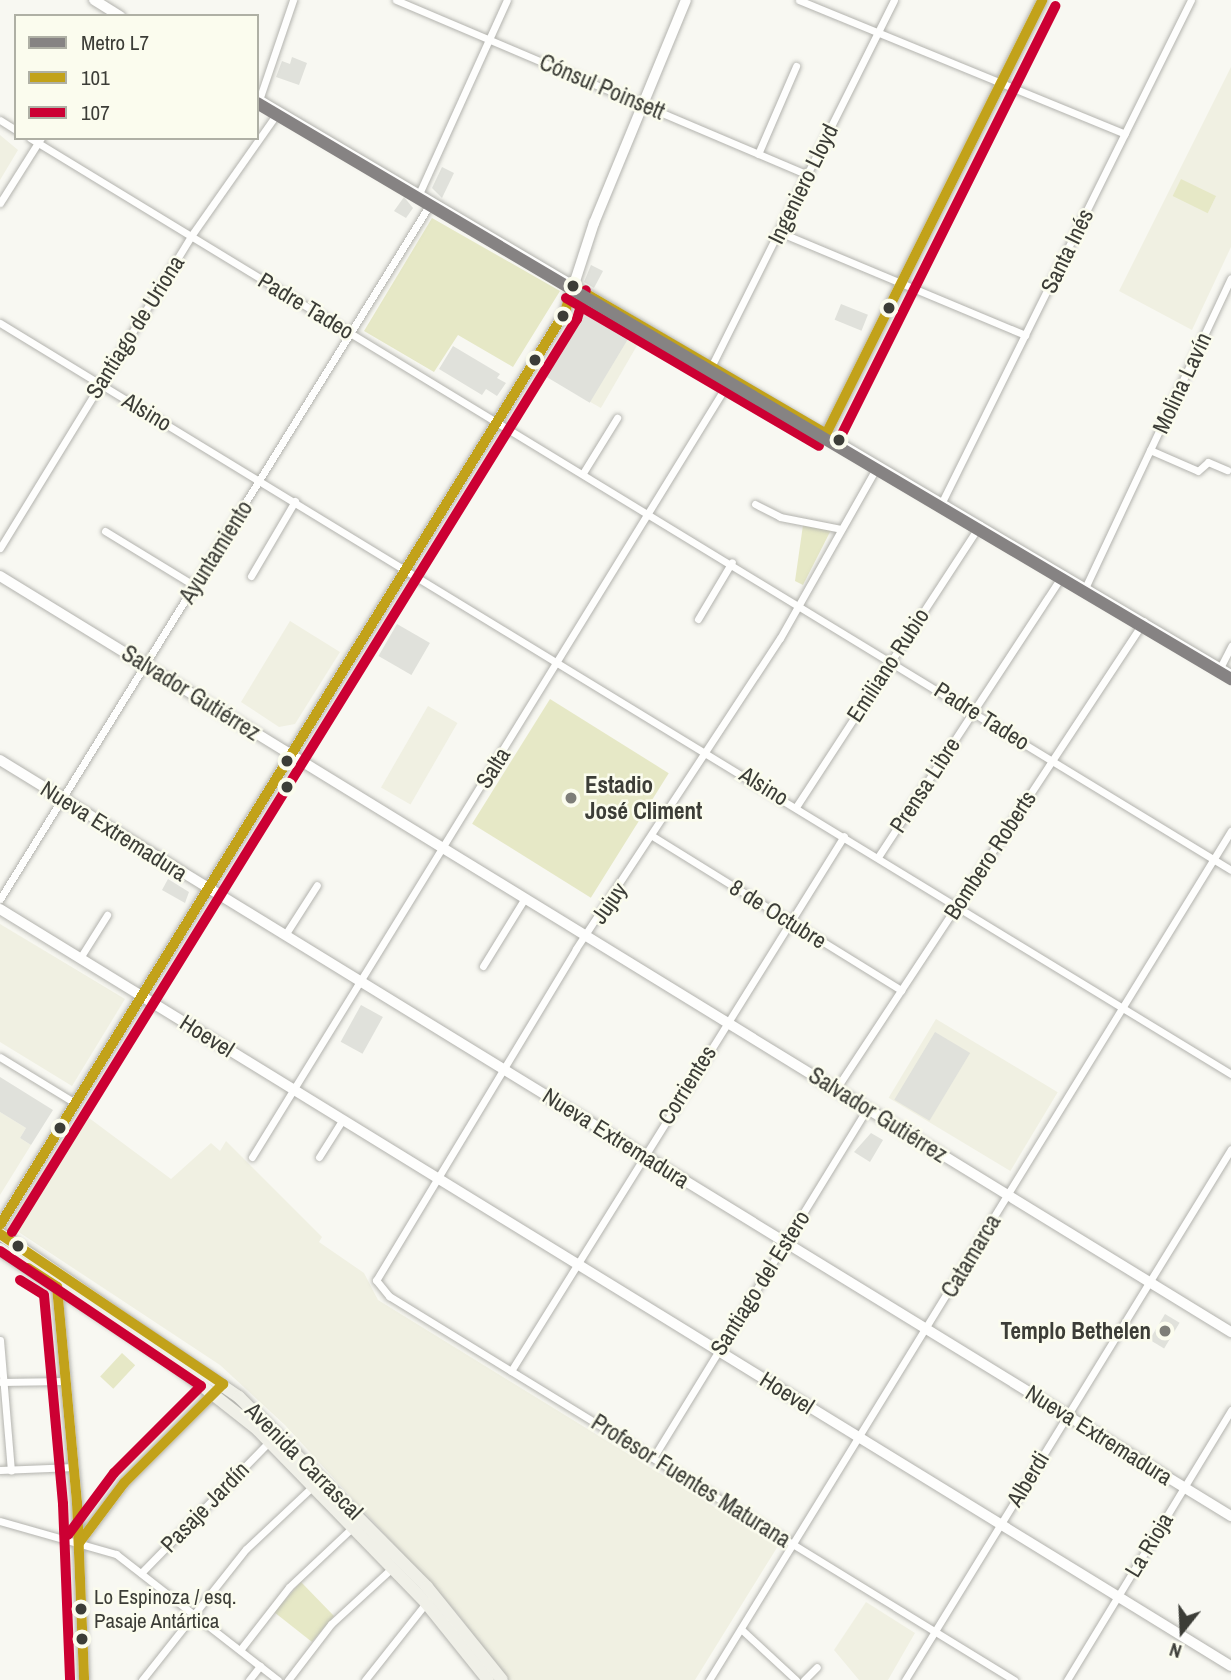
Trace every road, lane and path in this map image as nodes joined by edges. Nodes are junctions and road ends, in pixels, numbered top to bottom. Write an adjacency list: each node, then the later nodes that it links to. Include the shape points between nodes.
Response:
1 (94, 0): 10 (main road)
2 (293, 0): 15 (street)
3 (396, 0): 12 (street, Cónsul Poinsett)
4 (507, 0): 12 (street)
5 (686, 0): 17 (main road)
6 (799, 0): 11 (street)
7 (894, 0): 11 (street, Ingeniero Lloyd)
8 (1042, 0): 14 (main road)
9 (1191, 0): 19 (street, Santa Inés)
10 (117, 14)
11 (877, 34): 14 (street); 24 (street, Ingeniero Lloyd)
12 (489, 40): 17 (street, Cónsul Poinsett); 25 (street)
13 (796, 66): 23 (street)
14 (1000, 85): 19 (street); 31 (main road)
15 (259, 96)
16 (259, 100): 18 (main road)
17 (643, 105): 23 (street, Cónsul Poinsett); 32 (main road)
18 (278, 111): 20 (street, Santiago de Uriona); 25 (main road)
19 (1125, 134): 35 (street, Santa Inés)
20 (259, 138)
21 (258, 140): 29 (street, Santiago de Uriona)
22 (39, 141): 26 (street); 29 (street, Padre Tadeo)
23 (758, 154): 24 (street, Cónsul Poinsett)
24 (808, 174): 28 (street, Ingeniero Lloyd)
25 (418, 196): 27 (main road)
26 (0, 203)
27 (430, 204): 32 (main road); 34 (street, Ayuntamiento)
28 (779, 232): 31 (street); 36 (street, Ingeniero Lloyd)
29 (191, 236): 34 (street, Padre Tadeo); 38 (street, Santiago de Uriona)
30 (1231, 278): 42 (street, Molina Lavín)
31 (901, 283): 35 (street); 41 (main road)
32 (573, 286): 36 (main road); 40 (main road, via 565,312)
33 (0, 323): 38 (street, Alsino)
34 (351, 332): 40 (street, Padre Tadeo); 46 (street, Ayuntamiento)
35 (1025, 335): 48 (street, Santa Inés)
36 (711, 367): 37 (main road)
37 (731, 378): 41 (main road); 50 (street, Salta)
38 (101, 384): 46 (street, Alsino); 54 (street, Santiago de Uriona)
39 (617, 418): 45 (street)
40 (497, 421): 45 (street, Padre Tadeo); 56 (main road)
41 (826, 434): 43 (main road)
42 (1150, 450): 44 (street, Molina Lavín, via 1198,471 1208,462); 61 (street, Molina Lavín)
43 (878, 465): 48 (main road); 52 (street, Jujuy)
44 (1227, 470)
45 (583, 473): 50 (street, Padre Tadeo)
46 (260, 480): 47 (street, Alsino); 60 (street, Ayuntamiento)
47 (295, 501): 56 (street, Alsino); 59 (street)
48 (943, 502): 51 (main road)
49 (755, 503): 52 (street, via 779,517)
50 (649, 513): 55 (street, Padre Tadeo); 67 (street, Salta)
51 (980, 524): 57 (main road); 66 (street, Emiliano Rubio)
52 (841, 529): 62 (street, Jujuy)
53 (105, 531): 60 (street)
54 (0, 548)
55 (732, 562): 62 (street, Padre Tadeo); 63 (street)
56 (406, 569): 67 (street, Alsino); 73 (main road)
57 (1064, 573): 61 (main road); 71 (street, Prensa Libre)
58 (0, 576): 68 (main road, Salvador Gutiérrez)
59 (251, 576)
60 (195, 586): 68 (street, Ayuntamiento)
61 (1086, 586): 64 (main road)
62 (799, 603): 66 (street, Padre Tadeo); 72 (street, Jujuy)
63 (698, 619)
64 (1143, 621): 69 (main road); 75 (street, Bombero Roberts)
65 (1231, 646): 69 (street)
66 (892, 660): 71 (street, Padre Tadeo); 77 (street, Emiliano Rubio)
67 (559, 662): 72 (street, Alsino); 81 (street, Salta)
68 (146, 666): 73 (main road, Salvador Gutiérrez); 76 (street, Ayuntamiento)
69 (1220, 668): 70 (main road)
70 (1231, 675)
71 (973, 711): 75 (street, Padre Tadeo); 82 (street, Prensa Libre)
72 (709, 752): 77 (street, Alsino); 80 (street, Jujuy)
73 (291, 755): 81 (main road, Salvador Gutiérrez); 86 (main road)
74 (0, 760): 76 (main road, Nueva Extremadura)
75 (1053, 760): 83 (street, Padre Tadeo); 89 (street, Bombero Roberts)
76 (63, 799): 86 (main road, Nueva Extremadura); 88 (street, Ayuntamiento)
77 (796, 807): 79 (street, Alsino)
78 (1231, 831): 83 (street, Catamarca)
79 (844, 836): 82 (street, Alsino); 92 (street, Corrientes)
80 (654, 837): 92 (street, 8 de Octubre); 94 (street, Jujuy)
81 (443, 848): 87 (main road, Salvador Gutiérrez); 97 (street, Salta)
82 (878, 857): 89 (street, Alsino)
83 (1214, 859): 84 (street, Padre Tadeo); 100 (street, Catamarca)
84 (1231, 870)
85 (317, 885): 93 (street)
86 (208, 888): 93 (main road, Nueva Extremadura); 99 (main road)
87 (525, 898): 94 (main road, Salvador Gutiérrez); 96 (street)
88 (0, 899)
89 (957, 906): 98 (street, Bombero Roberts); 100 (street, Alsino)
90 (0, 909): 95 (main road, Hoevel)
91 (107, 915): 95 (street)
92 (790, 921): 98 (street, 8 de Octubre); 101 (street, Corrientes)
93 (285, 935): 97 (main road, Nueva Extremadura)
94 (586, 936): 101 (main road, Salvador Gutiérrez); 103 (street, Jujuy)
95 (80, 958): 99 (main road, Hoevel)
96 (484, 966)
97 (360, 981): 103 (main road, Nueva Extremadura); 105 (street, Salta)
98 (901, 990): 106 (street, Bombero Roberts)
99 (142, 996): 105 (main road, Hoevel); 107 (main road)
100 (1123, 1007): 104 (street, Alsino); 115 (street, Catamarca)
101 (726, 1022): 106 (main road, Salvador Gutiérrez); 111 (street, Corrientes)
102 (0, 1057): 107 (street)
103 (502, 1068): 111 (main road, Nueva Extremadura); 114 (street, Jujuy)
104 (1231, 1074)
105 (293, 1089): 109 (main road, Hoevel); 112 (street, Salta)
106 (836, 1090): 108 (main road, Salvador Gutiérrez)
107 (75, 1103): 116 (main road)
108 (867, 1109): 115 (main road, Salvador Gutiérrez); 118 (street, Santiago del Estero)
109 (343, 1119): 113 (street); 114 (main road, Hoevel)
110 (1231, 1149): 122 (street, Alberdi)
111 (643, 1155): 118 (main road, Nueva Extremadura); 120 (street, Corrientes)
112 (252, 1157)
113 (319, 1157)
114 (435, 1176): 120 (main road, Hoevel); 121 (street, Jujuy)
115 (1008, 1195): 122 (main road, Salvador Gutiérrez); 124 (street, Catamarca)
116 (0, 1225)
117 (0, 1234): 131 (main road, Avenida Carrascal)
118 (785, 1242): 124 (main road, Nueva Extremadura); 127 (street, Santiago del Estero)
119 (0, 1249): 123 (main road, Avenida Carrascal)
120 (577, 1263): 127 (main road, Hoevel); 128 (street, Corrientes)
121 (377, 1276): 128 (street, Profesor Fuentes Maturana, via 383,1292)
122 (1149, 1282): 125 (main road, Salvador Gutiérrez); 133 (street, Alberdi)
123 (57, 1287): 129 (main road); 131 (main road, Avenida Carrascal)
124 (926, 1329): 133 (main road, Nueva Extremadura); 134 (street, Catamarca)
125 (1231, 1332)
126 (0, 1340): 130 (street)
127 (719, 1351): 134 (main road, Hoevel); 136 (street, Santiago del Estero)
128 (510, 1371): 136 (street, Profesor Fuentes Maturana)
129 (66, 1381): 130 (street); 137 (main road)
130 (2, 1382): 139 (street)
131 (219, 1388): 135 (main road, Avenida Carrascal); 146 (main road, via 124,1483); 166 (main road, Avenida Carrascal, via 302,1455 427,1587)
132 (1231, 1410): 141 (street, La Rioja)
133 (1067, 1415): 141 (main road, Nueva Extremadura); 144 (street, Alberdi)
134 (860, 1437): 144 (main road, Hoevel); 147 (street, Catamarca)
135 (269, 1442): 140 (main road, Avenida Carrascal); 149 (street, Pasaje Jardín)
136 (653, 1458): 147 (street, Profesor Fuentes Maturana)
137 (74, 1467): 139 (street); 146 (main road)
138 (0, 1470): 139 (street)
139 (11, 1471)
140 (313, 1486): 145 (main road, Avenida Carrascal); 152 (street, via 246,1549)
141 (1184, 1487): 142 (main road, Nueva Extremadura); 150 (street, La Rioja)
142 (1231, 1516)
143 (0, 1521): 146 (street)
144 (1001, 1524): 150 (main road, Hoevel); 154 (street, Alberdi)
145 (353, 1527): 148 (main road, Avenida Carrascal); 155 (street, via 289,1587)
146 (79, 1542): 149 (street, via 111,1551); 160 (main road)
147 (794, 1545): 153 (street, Catamarca); 154 (street, Profesor Fuentes Maturana)
148 (392, 1567): 151 (main road, Avenida Carrascal); 164 (street, via 331,1624)
149 (141, 1573): 152 (street)
150 (1118, 1596): 157 (main road, Hoevel); 172 (street, La Rioja)
151 (426, 1602): 159 (main road, Avenida Carrascal); 165 (street)
152 (194, 1614): 155 (street); 161 (street)
153 (741, 1629): 167 (street, Catamarca); 168 (street)
154 (935, 1632): 170 (street, Alberdi); 171 (street, Profesor Fuentes Maturana)
155 (240, 1650): 156 (street)
156 (260, 1666): 162 (street); 163 (street)
157 (1231, 1666)
158 (817, 1667): 169 (street)
159 (486, 1679)
160 (84, 1680)
161 (142, 1680)
162 (249, 1680)
163 (278, 1680)
164 (288, 1680)
165 (365, 1680)
166 (502, 1680)
167 (709, 1680)
168 (796, 1680)
169 (804, 1680)
170 (905, 1680)
171 (1014, 1680)
172 (1067, 1680)

